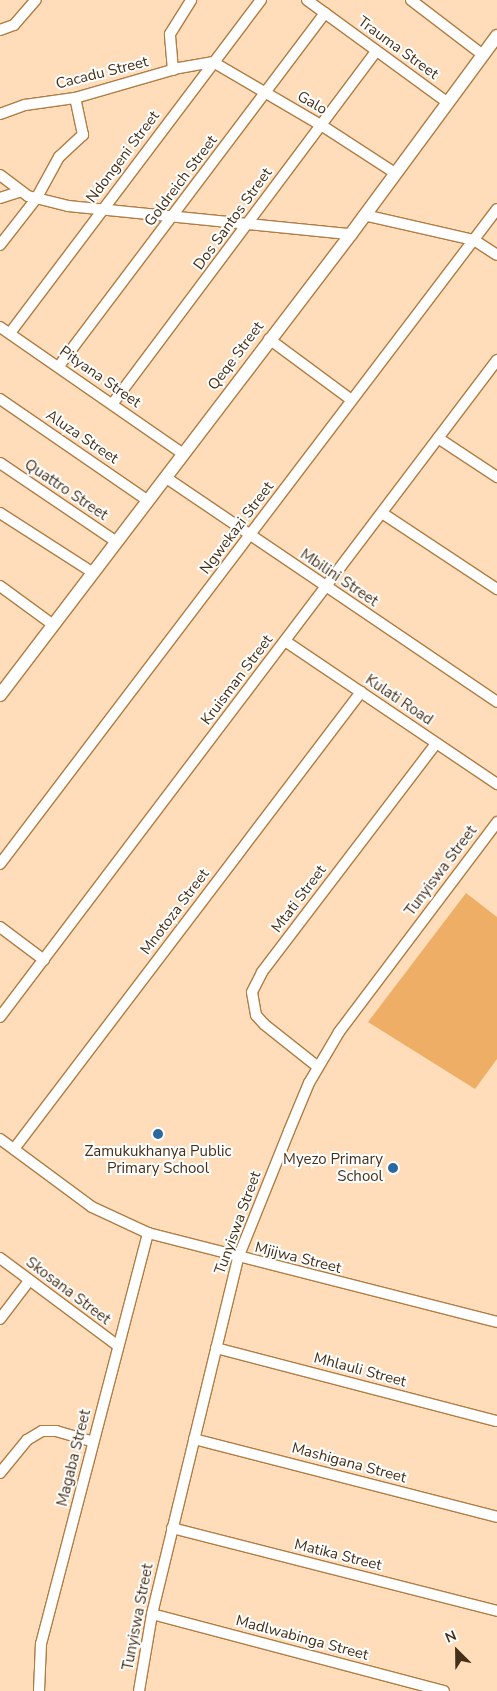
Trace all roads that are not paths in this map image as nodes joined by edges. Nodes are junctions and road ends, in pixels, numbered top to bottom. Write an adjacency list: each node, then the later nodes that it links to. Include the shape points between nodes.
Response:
1 (36, 0): 7 (street, via 14,25)
2 (190, 0): 12 (street, via 170,34)
3 (261, 0): 11 (street, Ndongeni Street)
4 (307, 0): 6 (street, Trauma Street)
5 (410, 0): 10 (street)
6 (326, 13): 9 (street, Trauma Street); 13 (street, Goldreich Street)
7 (0, 30)
8 (497, 36): 10 (street, Qeqe Street)
9 (376, 51): 15 (street, Trauma Street); 17 (street, Dos Santos Street)
10 (483, 55): 15 (street, Qeqe Street)
11 (213, 62): 12 (street, Cacadu Street); 13 (street, Galo); 23 (street, Ndongeni Street)
12 (174, 70): 14 (street, Cacadu Street)
13 (265, 93): 17 (street, Galo); 26 (street, Goldreich Street)
14 (75, 98): 16 (street, Cacadu Street, via 25,105); 22 (street, via 84,135 59,157)
15 (447, 102): 18 (street, Qeqe Street)
16 (0, 114)
17 (321, 125): 18 (street, Galo); 27 (street, Dos Santos Street)
18 (395, 173): 25 (street, Qeqe Street)
19 (0, 175): 20 (street)
20 (21, 191): 21 (street); 22 (street)
21 (0, 198)
22 (36, 199): 23 (street); 30 (street)
23 (104, 208): 26 (street); 33 (street, Ndongeni Street)
24 (497, 208): 29 (street, Ngwekazi Street)
25 (364, 215): 28 (street, Qeqe Street); 29 (street)
26 (173, 216): 27 (street); 36 (street, Goldreich Street)
27 (250, 223): 28 (street); 39 (street, Dos Santos Street)
28 (350, 234): 34 (street, Qeqe Street)
29 (474, 240): 31 (street); 38 (street, Ngwekazi Street)
30 (0, 245)
31 (497, 255)
32 (0, 327): 33 (street, Pityana Street)
33 (10, 333): 36 (street, Pityana Street)
34 (269, 338): 38 (street); 41 (street, Qeqe Street)
35 (496, 364): 40 (street, Kruisman Street)
36 (59, 366): 39 (street, Pityana Street)
37 (0, 399): 45 (street, Aluza Street)
38 (350, 399): 48 (street, Ngwekazi Street)
39 (113, 403): 41 (street, Pityana Street)
40 (438, 438): 44 (street); 46 (street, Kruisman Street)
41 (182, 453): 43 (street, Qeqe Street)
42 (0, 464): 49 (street, Quattro Street)
43 (165, 477): 45 (street, Qeqe Street); 48 (street, Mbilini Street)
44 (497, 477)
45 (148, 500): 49 (street, Qeqe Street)
46 (382, 512): 52 (street, Kruisman Street); 53 (street)
47 (0, 513): 50 (street)
48 (249, 536): 52 (street, Mbilini Street); 62 (street, Ngwekazi Street)
49 (115, 541): 50 (street, Qeqe Street)
50 (92, 572): 54 (street, Qeqe Street)
51 (0, 586): 54 (street)
52 (326, 586): 55 (street, Kruisman Street); 58 (street, Mbilini Street)
53 (497, 589)
54 (52, 624): 57 (street, Qeqe Street)
55 (285, 641): 56 (street, Kulati Road); 64 (street, Kruisman Street)
56 (361, 692): 59 (street, Kulati Road); 68 (street, Mnotoza Street)
57 (0, 695)
58 (497, 702)
59 (436, 744): 60 (street, Kulati Road); 66 (street, Mtati Street, via 262,972 252,992 256,1015)
60 (497, 784)
61 (497, 822): 66 (street, Tunyiswa Street, via 339,1032)
62 (0, 864)
63 (0, 927): 64 (street)
64 (44, 960): 65 (street, Kruisman Street)
65 (0, 1017)
66 (318, 1067): 71 (street, Tunyiswa Street)
67 (0, 1138): 68 (street, Mjijwa Street)
68 (14, 1149): 69 (street, Mjijwa Street, via 92,1207)
69 (148, 1233): 71 (street, Mjijwa Street); 75 (street, Magaba Street)
70 (0, 1258): 72 (street, Skosana Street)
71 (238, 1258): 74 (street, Mjijwa Street); 76 (street, Tunyiswa Street)
72 (29, 1281): 73 (street); 75 (street, Skosana Street)
73 (0, 1319)
74 (497, 1322)
75 (118, 1346): 79 (street, Magaba Street)
76 (216, 1348): 77 (street, Mhlauli Street); 78 (street, Tunyiswa Street)
77 (497, 1421)
78 (194, 1439): 81 (street, Mashigana Street); 82 (street, Tunyiswa Street)
79 (92, 1442): 80 (street, via 56,1431 42,1431 27,1440); 85 (street, Magaba Street, via 41,1644)
80 (0, 1473)
81 (497, 1517)
82 (172, 1528): 83 (street, Matika Street); 84 (street, Tunyiswa Street)
83 (497, 1611)
84 (152, 1614): 86 (street, Tunyiswa Street); 87 (street, Madlwabinga Street)
85 (39, 1691)
86 (140, 1691)
87 (444, 1691)

